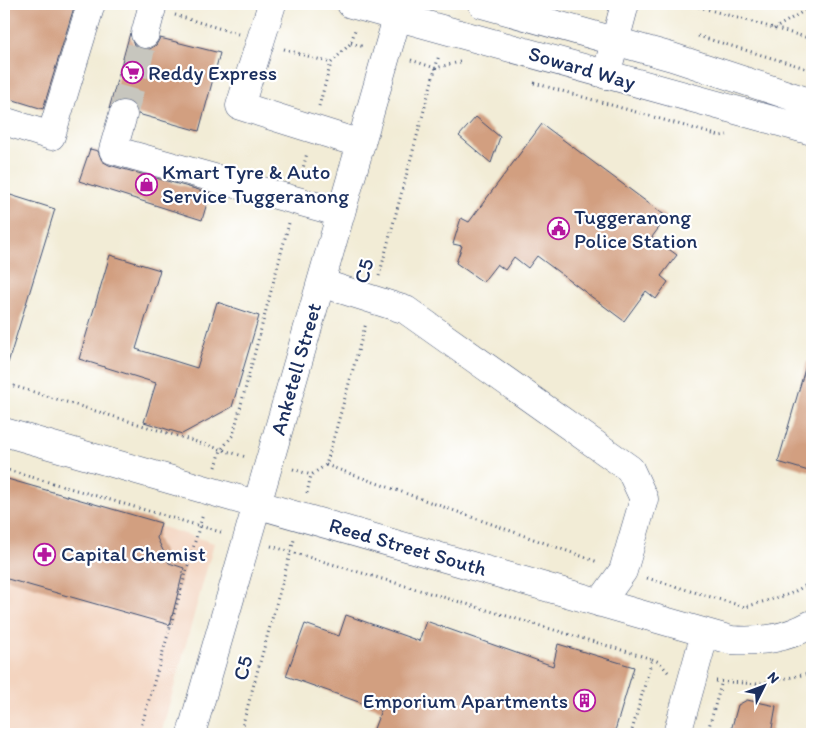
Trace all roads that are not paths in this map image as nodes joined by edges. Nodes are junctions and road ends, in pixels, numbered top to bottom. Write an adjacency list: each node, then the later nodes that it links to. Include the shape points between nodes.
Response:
1 (91, 4): 13 (street, via 51,136)
2 (153, 4): 8 (street)
3 (272, 4): 15 (street, via 240,106)
4 (351, 4): 7 (street, Soward Way)
5 (482, 4): 9 (street, Soward Way)
6 (624, 4): 9 (street)
7 (399, 10): 10 (street, Soward Way); 15 (street, Anketell Street)
8 (145, 34)
9 (616, 41): 10 (street); 11 (street, Soward Way)
10 (606, 75): 14 (street, Soward Way)
11 (812, 103)
12 (123, 115): 16 (street, via 113,150)
13 (4, 121)
14 (812, 131)
15 (361, 144): 16 (street, Anketell Street)
16 (341, 213): 17 (street, Anketell Street)
17 (321, 284): 19 (street, Anketell Street); 20 (street, via 406,310 630,469 644,499 623,571)
18 (4, 432): 19 (street, Reed Street South)
19 (257, 504): 20 (street, Reed Street South); 23 (street, Anketell Street)
20 (600, 603): 22 (street, Reed Street South)
21 (812, 624): 22 (street, Reed Street South, via 762,642 731,640)
22 (705, 633): 24 (street)
23 (191, 734)
24 (677, 734)

